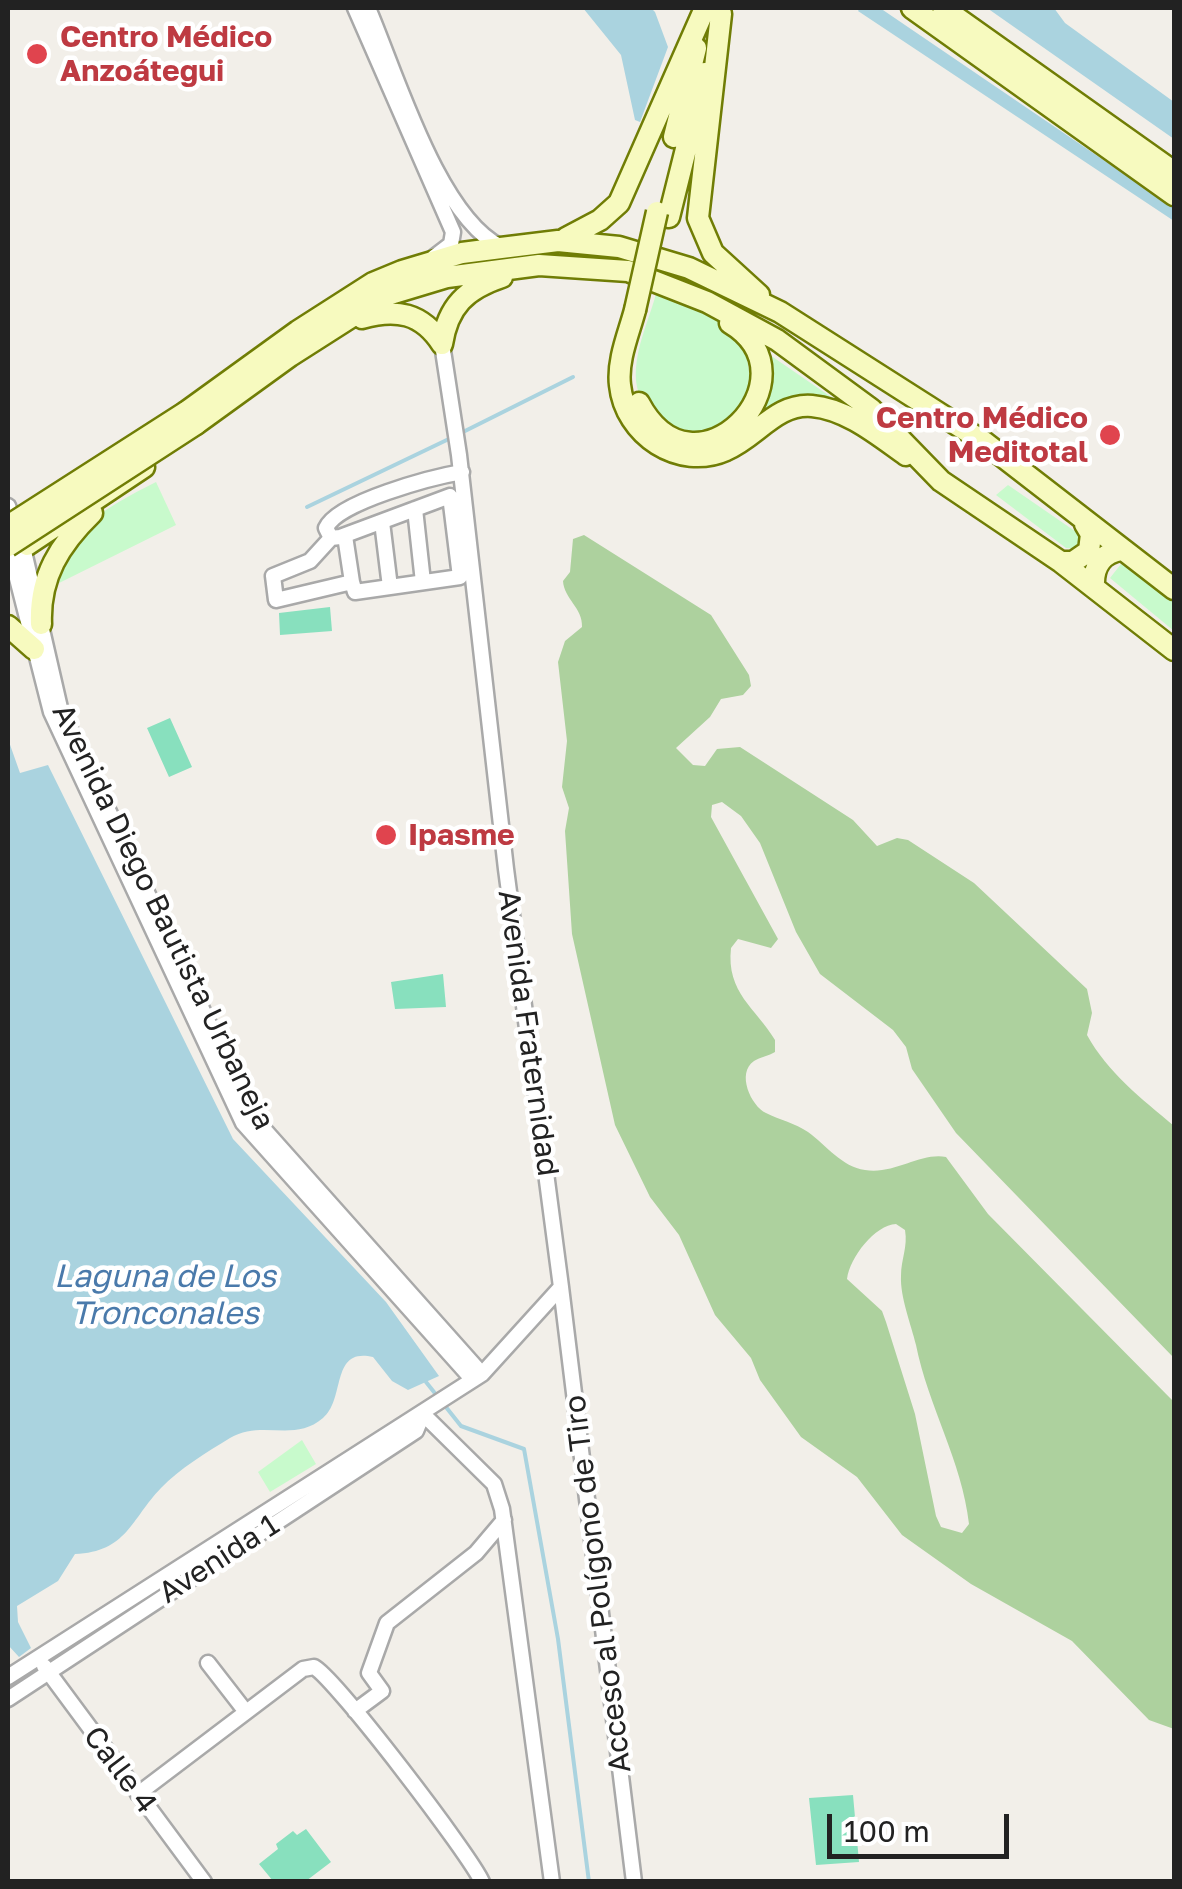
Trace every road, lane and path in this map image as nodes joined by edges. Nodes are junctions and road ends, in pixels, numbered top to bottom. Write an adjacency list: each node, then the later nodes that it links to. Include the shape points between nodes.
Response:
1 (355, 8): 10 (street, via 453,232 451,244)
2 (368, 8): 9 (street, via 454,206 481,238)
3 (912, 8): 7 (main road)
4 (943, 8): 6 (main road)
5 (714, 9): 8 (main road, via 619,204); 13 (main road, bridge); 14 (main road, via 698,218 714,253)
6 (1174, 172)
7 (1174, 195)
8 (558, 241): 9 (main road); 14 (main road, via 655,256)
9 (502, 248): 10 (main road)
10 (421, 265): 17 (main road, via 373,283)
11 (560, 265): 12 (main road, via 628,271); 15 (main road, via 431,282 384,296); 16 (main road, via 478,286 447,315)
12 (664, 285): 13 (main road, via 740,330 758,358 760,385 750,415 724,437 684,442 646,417 633,379); 20 (main road, via 753,326 818,369 870,408)
13 (640, 312): 20 (main road, via 620,385 630,416 656,446 690,456 726,450 774,416 811,406 855,421)
14 (780, 312): 25 (main road, via 958,424)
15 (341, 323): 16 (main road, via 406,313); 17 (main road)
16 (442, 344): 19 (street, Avenida Fraternidad)
17 (262, 366): 18 (main road); 21 (main road); 23 (main road)
18 (191, 418): 23 (main road, bridge); 27 (main road, bridge)
19 (462, 472): 26 (street, via 336,515 326,528); 39 (street, Avenida Fraternidad)
20 (941, 481): 29 (main road)
21 (122, 484): 27 (main road); 35 (main road, via 56,552)
22 (415, 509): 24 (street); 31 (street); 31 (street, via 452,497 460,576)
23 (11, 514): 27 (street, Avenida Diego Bautista Urbaneja)
24 (382, 522): 26 (street); 33 (street)
25 (1086, 524): 28 (main road); 29 (main road, via 1089,551)
26 (338, 537): 30 (street); 30 (street, via 310,561 273,576 274,596 280,602)
27 (11, 549): 35 (street, Avenida Diego Bautista Urbaneja); 37 (street, Avenida Diego Bautista Urbaneja)
28 (1121, 550): 32 (main road, via 1099,562); 34 (main road)
29 (1062, 562): 32 (main road)
30 (352, 582): 33 (street, via 356,592)
31 (423, 582): 33 (street)
32 (1094, 586): 38 (main road)
33 (390, 587)
34 (1174, 589)
35 (41, 624): 40 (street, Avenida Diego Bautista Urbaneja, via 60,708 254,1117)
36 (8, 626): 37 (main road)
37 (34, 649): 40 (street, Avenida Diego Bautista Urbaneja, via 50,712 243,1123)
38 (1174, 650)
39 (562, 1286): 40 (street); 54 (street, Acceso al Polígono de Tiro)
40 (471, 1381): 41 (street)
41 (426, 1412): 42 (street, via 494,1484); 43 (street, Avenida 1); 45 (street, Avenida 1, via 416,1431)
42 (504, 1520): 48 (street, via 476,1553 387,1624 369,1673 382,1691); 53 (street)
43 (38, 1657): 45 (street, Calle 4); 46 (street, Avenida 1)
44 (208, 1663): 49 (street)
45 (48, 1673): 47 (street, Avenida 1); 50 (street, Calle 4)
46 (8, 1677)
47 (8, 1699)
48 (355, 1711): 49 (street, via 314,1666); 52 (street)
49 (246, 1712): 50 (street)
50 (138, 1794): 51 (street, Calle 4)
51 (204, 1882)
52 (482, 1882)
53 (552, 1882)
54 (634, 1882)

